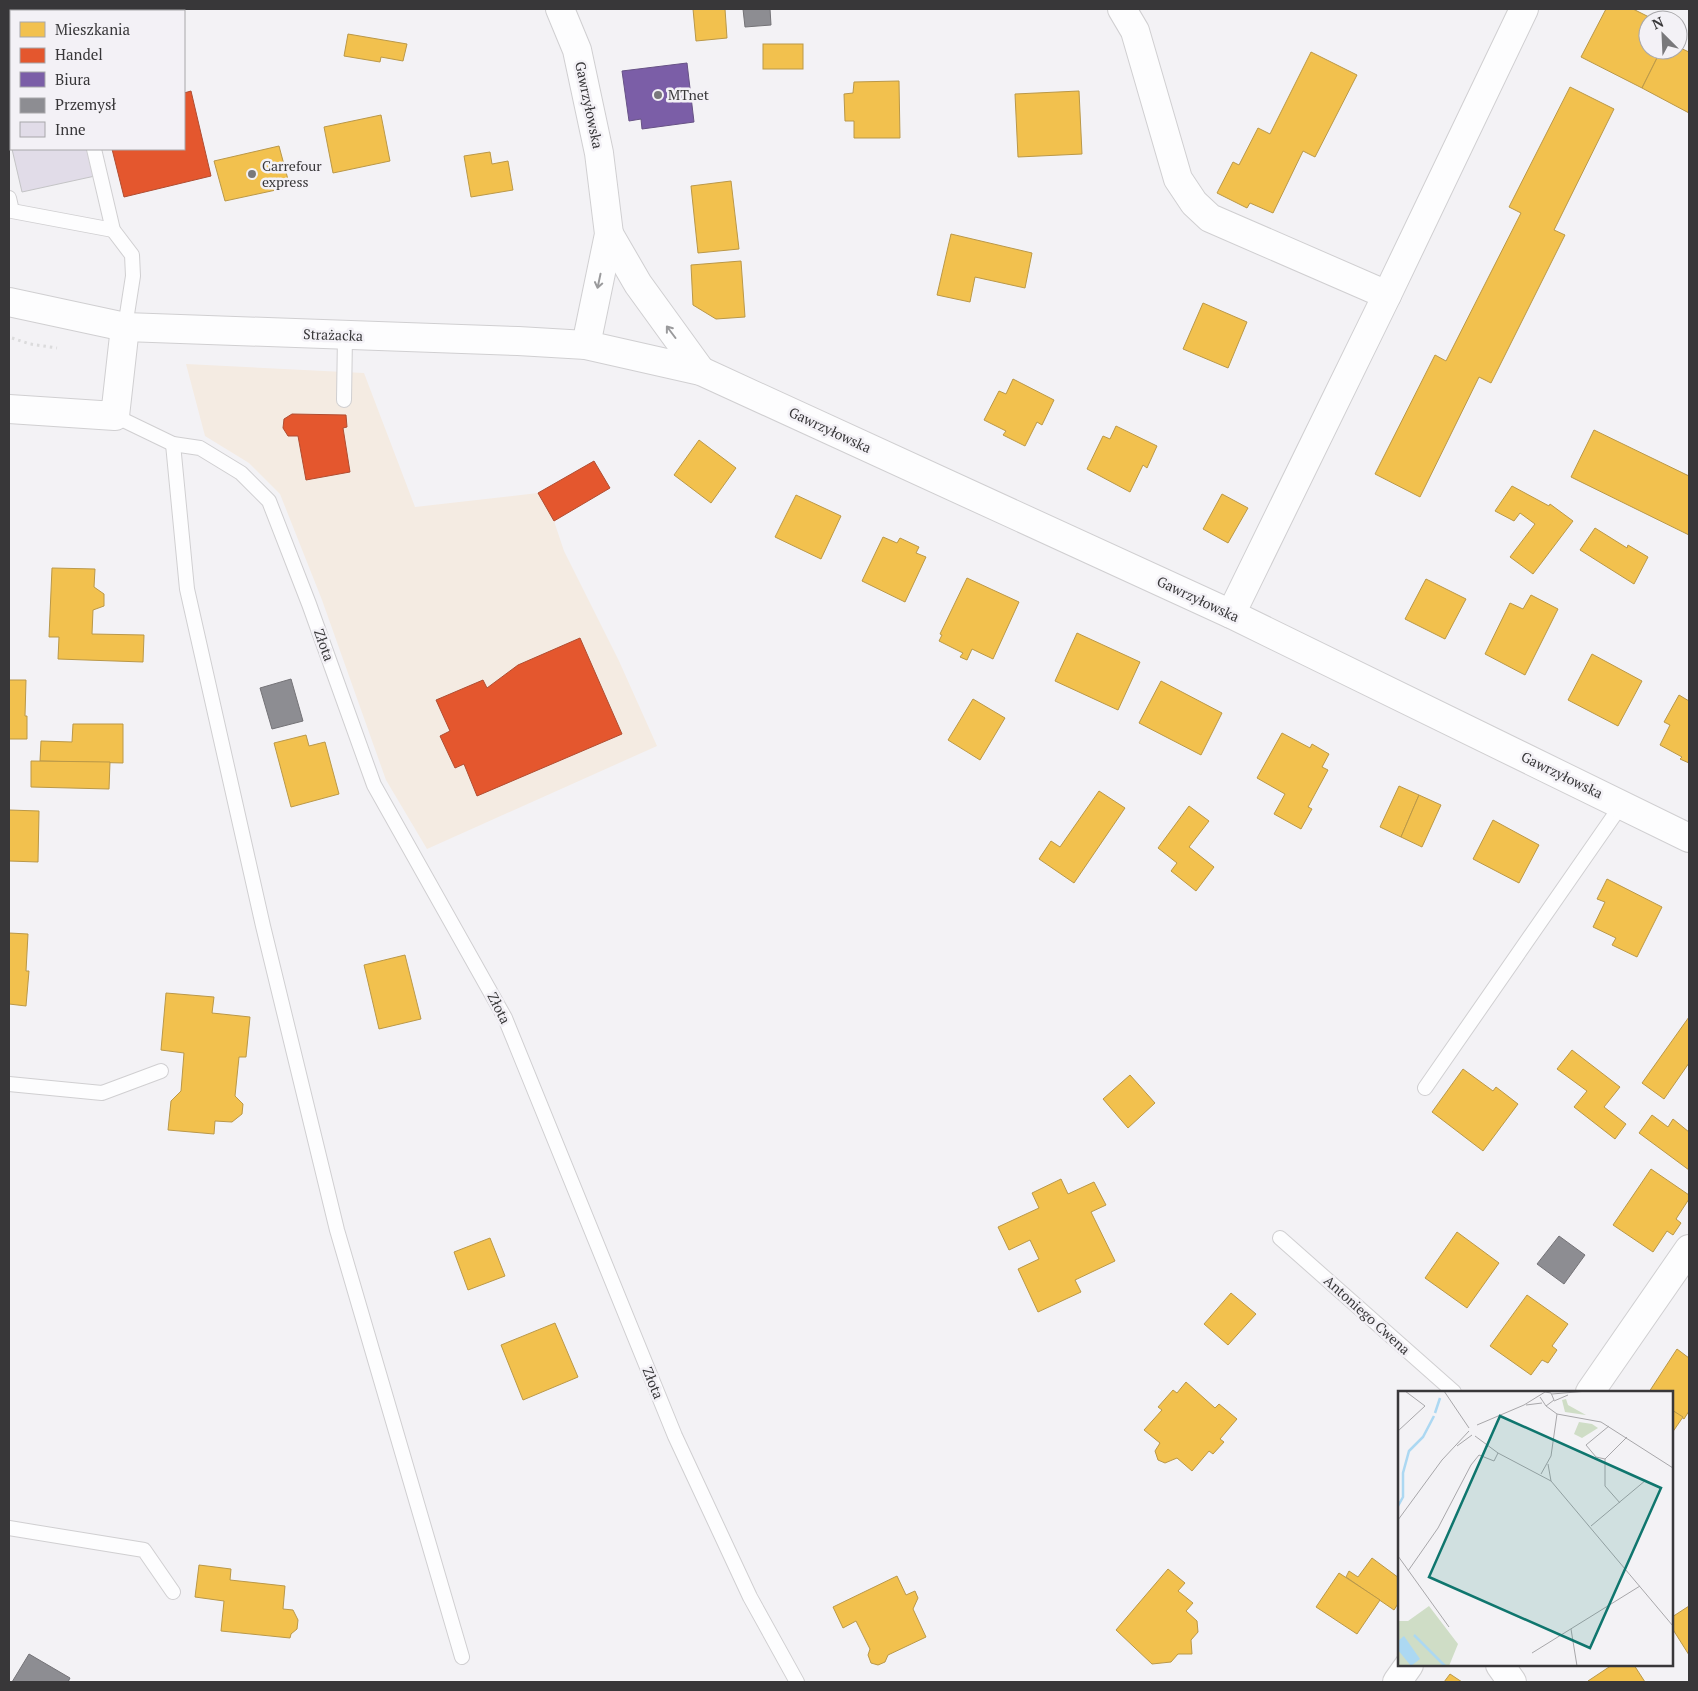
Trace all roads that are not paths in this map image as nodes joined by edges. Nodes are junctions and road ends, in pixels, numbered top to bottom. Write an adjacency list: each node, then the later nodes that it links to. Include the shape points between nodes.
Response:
1 (560, 9): 7 (street, Gawrzyłowska, via 577,50 599,152)
2 (1122, 9): 9 (street, via 1135,31 1178,179 1194,203 1210,218)
3 (1524, 9): 9 (street)
4 (94, 150): 6 (lane)
5 (9, 198): 6 (lane, via 12,211)
6 (113, 230): 12 (lane, via 132,255 133,276)
7 (610, 234): 14 (street, Gawrzyłowska, one-way to 14); 15 (street, Gawrzyłowska, one-way to 7, via 638,284)
8 (9, 286): 11 (street, Strażacka)
9 (1387, 295): 20 (street)
10 (9, 302): 11 (street, Strażacka)
11 (80, 318): 12 (street, Strażacka)
12 (125, 328): 13 (street, Strażacka); 18 (street)
13 (345, 336): 14 (street, Strażacka); 16 (lane)
14 (586, 346): 15 (street, Gawrzyłowska)
15 (701, 371): 20 (street, Gawrzyłowska)
16 (344, 400)
17 (9, 409): 18 (street)
18 (116, 416): 19 (lane, Złota)
19 (173, 444): 32 (lane, via 187,589 265,935 337,1230); 35 (lane, Złota, via 200,448 241,473 269,501 374,785 505,1018 674,1436 750,1597)
20 (1231, 614): 21 (street, Gawrzyłowska)
21 (1622, 804): 22 (street, Gawrzyłowska); 25 (lane)
22 (1689, 838)
23 (161, 1071): 24 (lane, via 102,1093)
24 (9, 1084)
25 (1425, 1088)
26 (1280, 1238): 28 (lane, Antoniego Cwena)
27 (1689, 1249): 29 (street)
28 (1453, 1391)
29 (1591, 1391)
30 (9, 1528): 31 (lane, via 144,1550)
31 (173, 1592)
32 (462, 1657)
33 (1408, 1666): 36 (street)
34 (1501, 1666): 37 (street)
35 (797, 1682)
36 (1397, 1682)
37 (1512, 1682)

